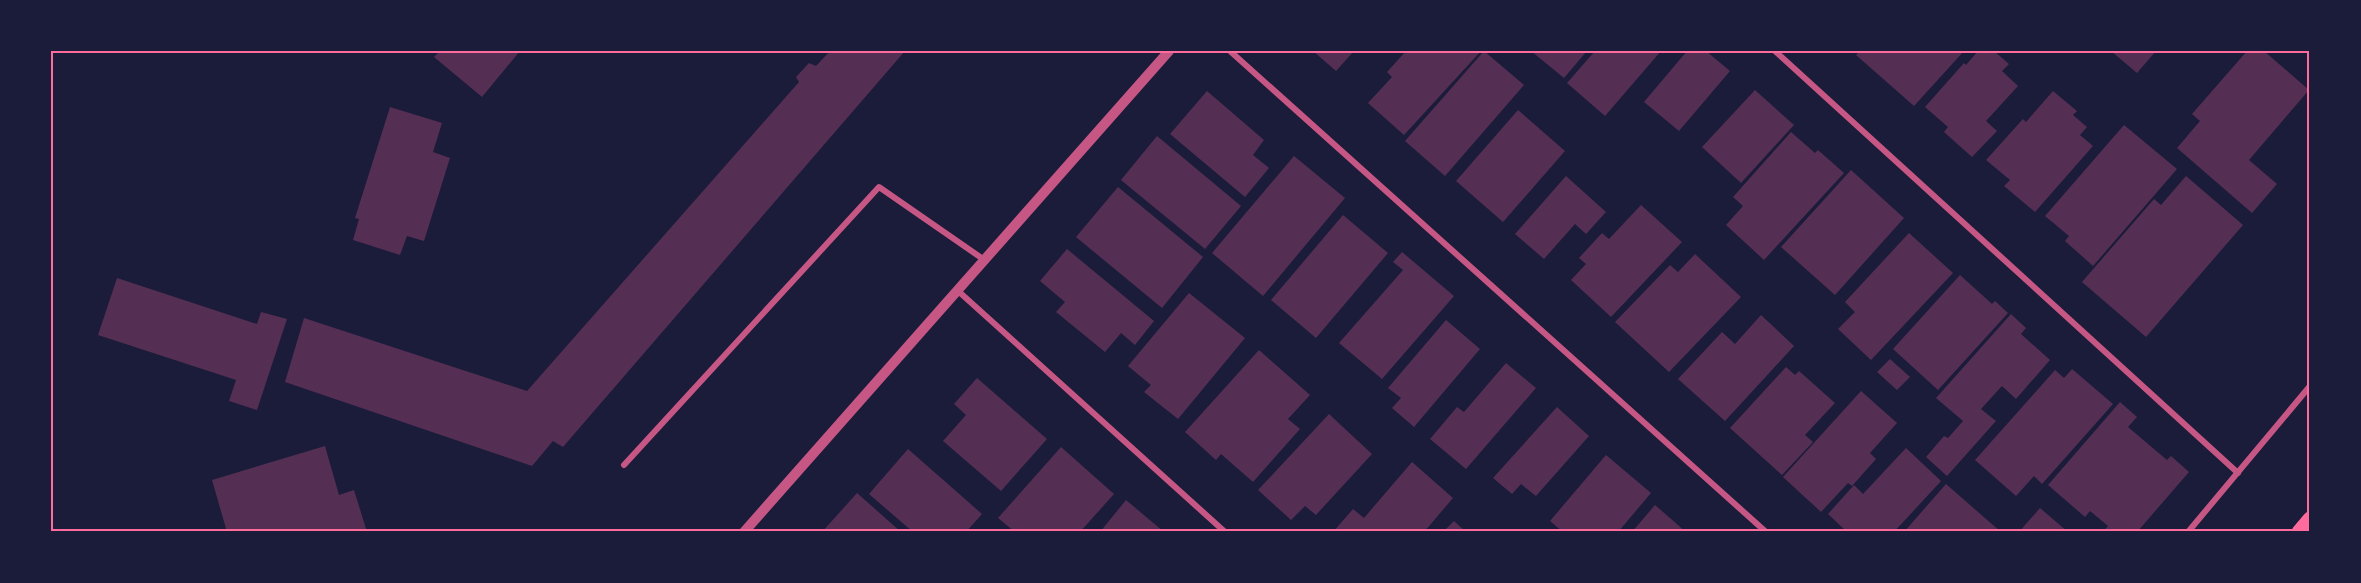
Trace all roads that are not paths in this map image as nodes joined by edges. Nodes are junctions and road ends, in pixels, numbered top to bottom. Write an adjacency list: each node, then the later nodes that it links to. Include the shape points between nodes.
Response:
1 (1169, 51): 4 (street)
2 (1230, 51): 12 (street)
3 (1775, 51): 8 (street)
4 (983, 259): 5 (street); 7 (street, via 879,187)
5 (956, 289): 10 (street); 11 (street)
6 (2310, 386): 8 (street)
7 (624, 465)
8 (2238, 473): 13 (street)
9 (2310, 519): 14 (main road)
10 (744, 532)
11 (1225, 532)
12 (1766, 532)
13 (2188, 532)
14 (2299, 532)

